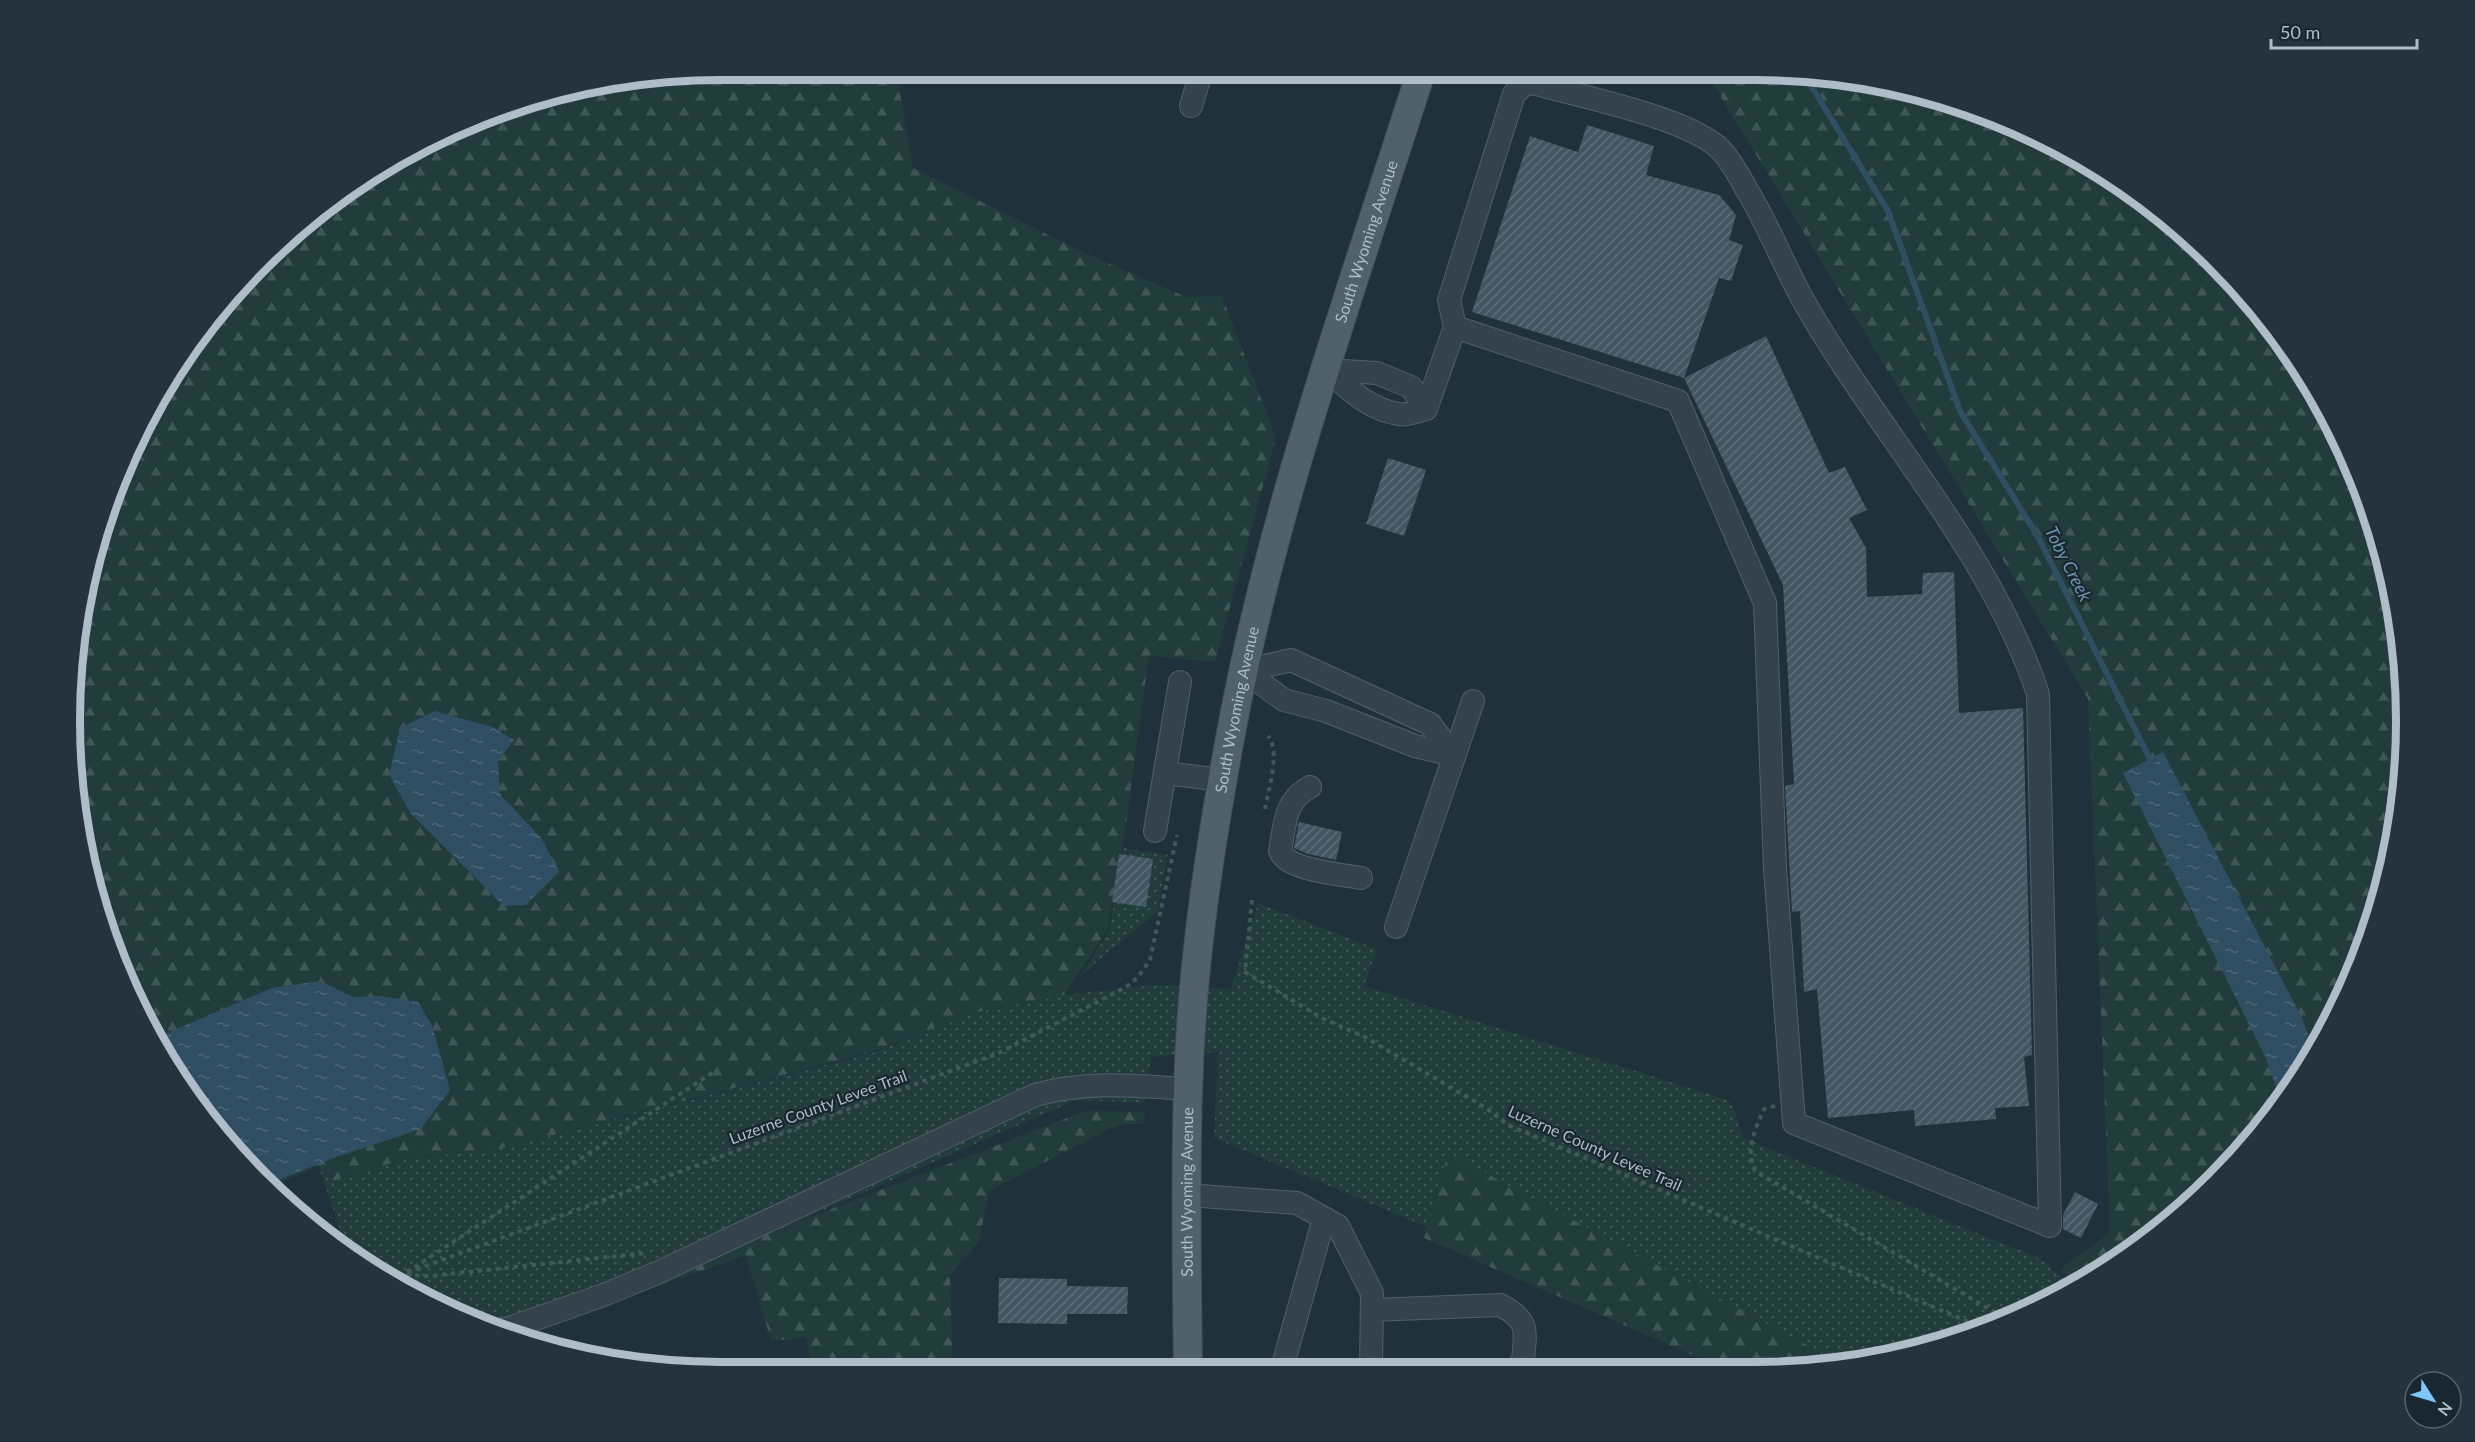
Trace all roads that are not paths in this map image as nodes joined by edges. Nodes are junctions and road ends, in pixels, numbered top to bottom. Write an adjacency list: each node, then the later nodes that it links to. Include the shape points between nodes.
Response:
1 (1199, 79): 3 (lane)
2 (1418, 79): 5 (main road, South Wyoming Avenue)
3 (1191, 106)
4 (1455, 327): 4 (lane, via 1678,401 1765,603 1775,868 1794,1123 2050,1227 2038,694 2024,651 1952,525 1835,353 1730,161 1715,145 1683,125 1533,83 1524,85 1514,93 1449,300); 6 (lane)
5 (1327, 370): 6 (lane, via 1377,373 1411,387); 6 (lane, via 1367,403 1400,415); 7 (main road, South Wyoming Avenue, via 1284,512)
6 (1426, 409)
7 (1244, 671): 10 (lane, via 1284,700 1326,711 1415,746); 10 (lane, via 1291,660 1430,724); 12 (main road, South Wyoming Avenue)
8 (1180, 682): 11 (lane)
9 (1473, 701): 10 (lane)
10 (1453, 755): 16 (lane)
11 (1165, 773): 12 (lane); 14 (lane)
12 (1222, 780): 17 (main road, South Wyoming Avenue, via 1200,931)
13 (1310, 787): 15 (lane, via 1288,806 1280,851 1283,857 1292,864)
14 (1155, 831)
15 (1361, 878)
16 (1396, 927)
17 (1188, 1089): 18 (main road, South Wyoming Avenue); 21 (lane, via 1092,1084 1035,1095 657,1273)
18 (1187, 1195): 19 (lane, via 1297,1203); 22 (main road, South Wyoming Avenue)
19 (1324, 1218): 20 (lane, via 1338,1226 1372,1293); 23 (lane)
20 (1372, 1310): 24 (lane); 25 (lane, via 1500,1305 1517,1314 1525,1326)
21 (512, 1327)
22 (1188, 1363)
23 (1284, 1363)
24 (1371, 1363)
25 (1522, 1363)

